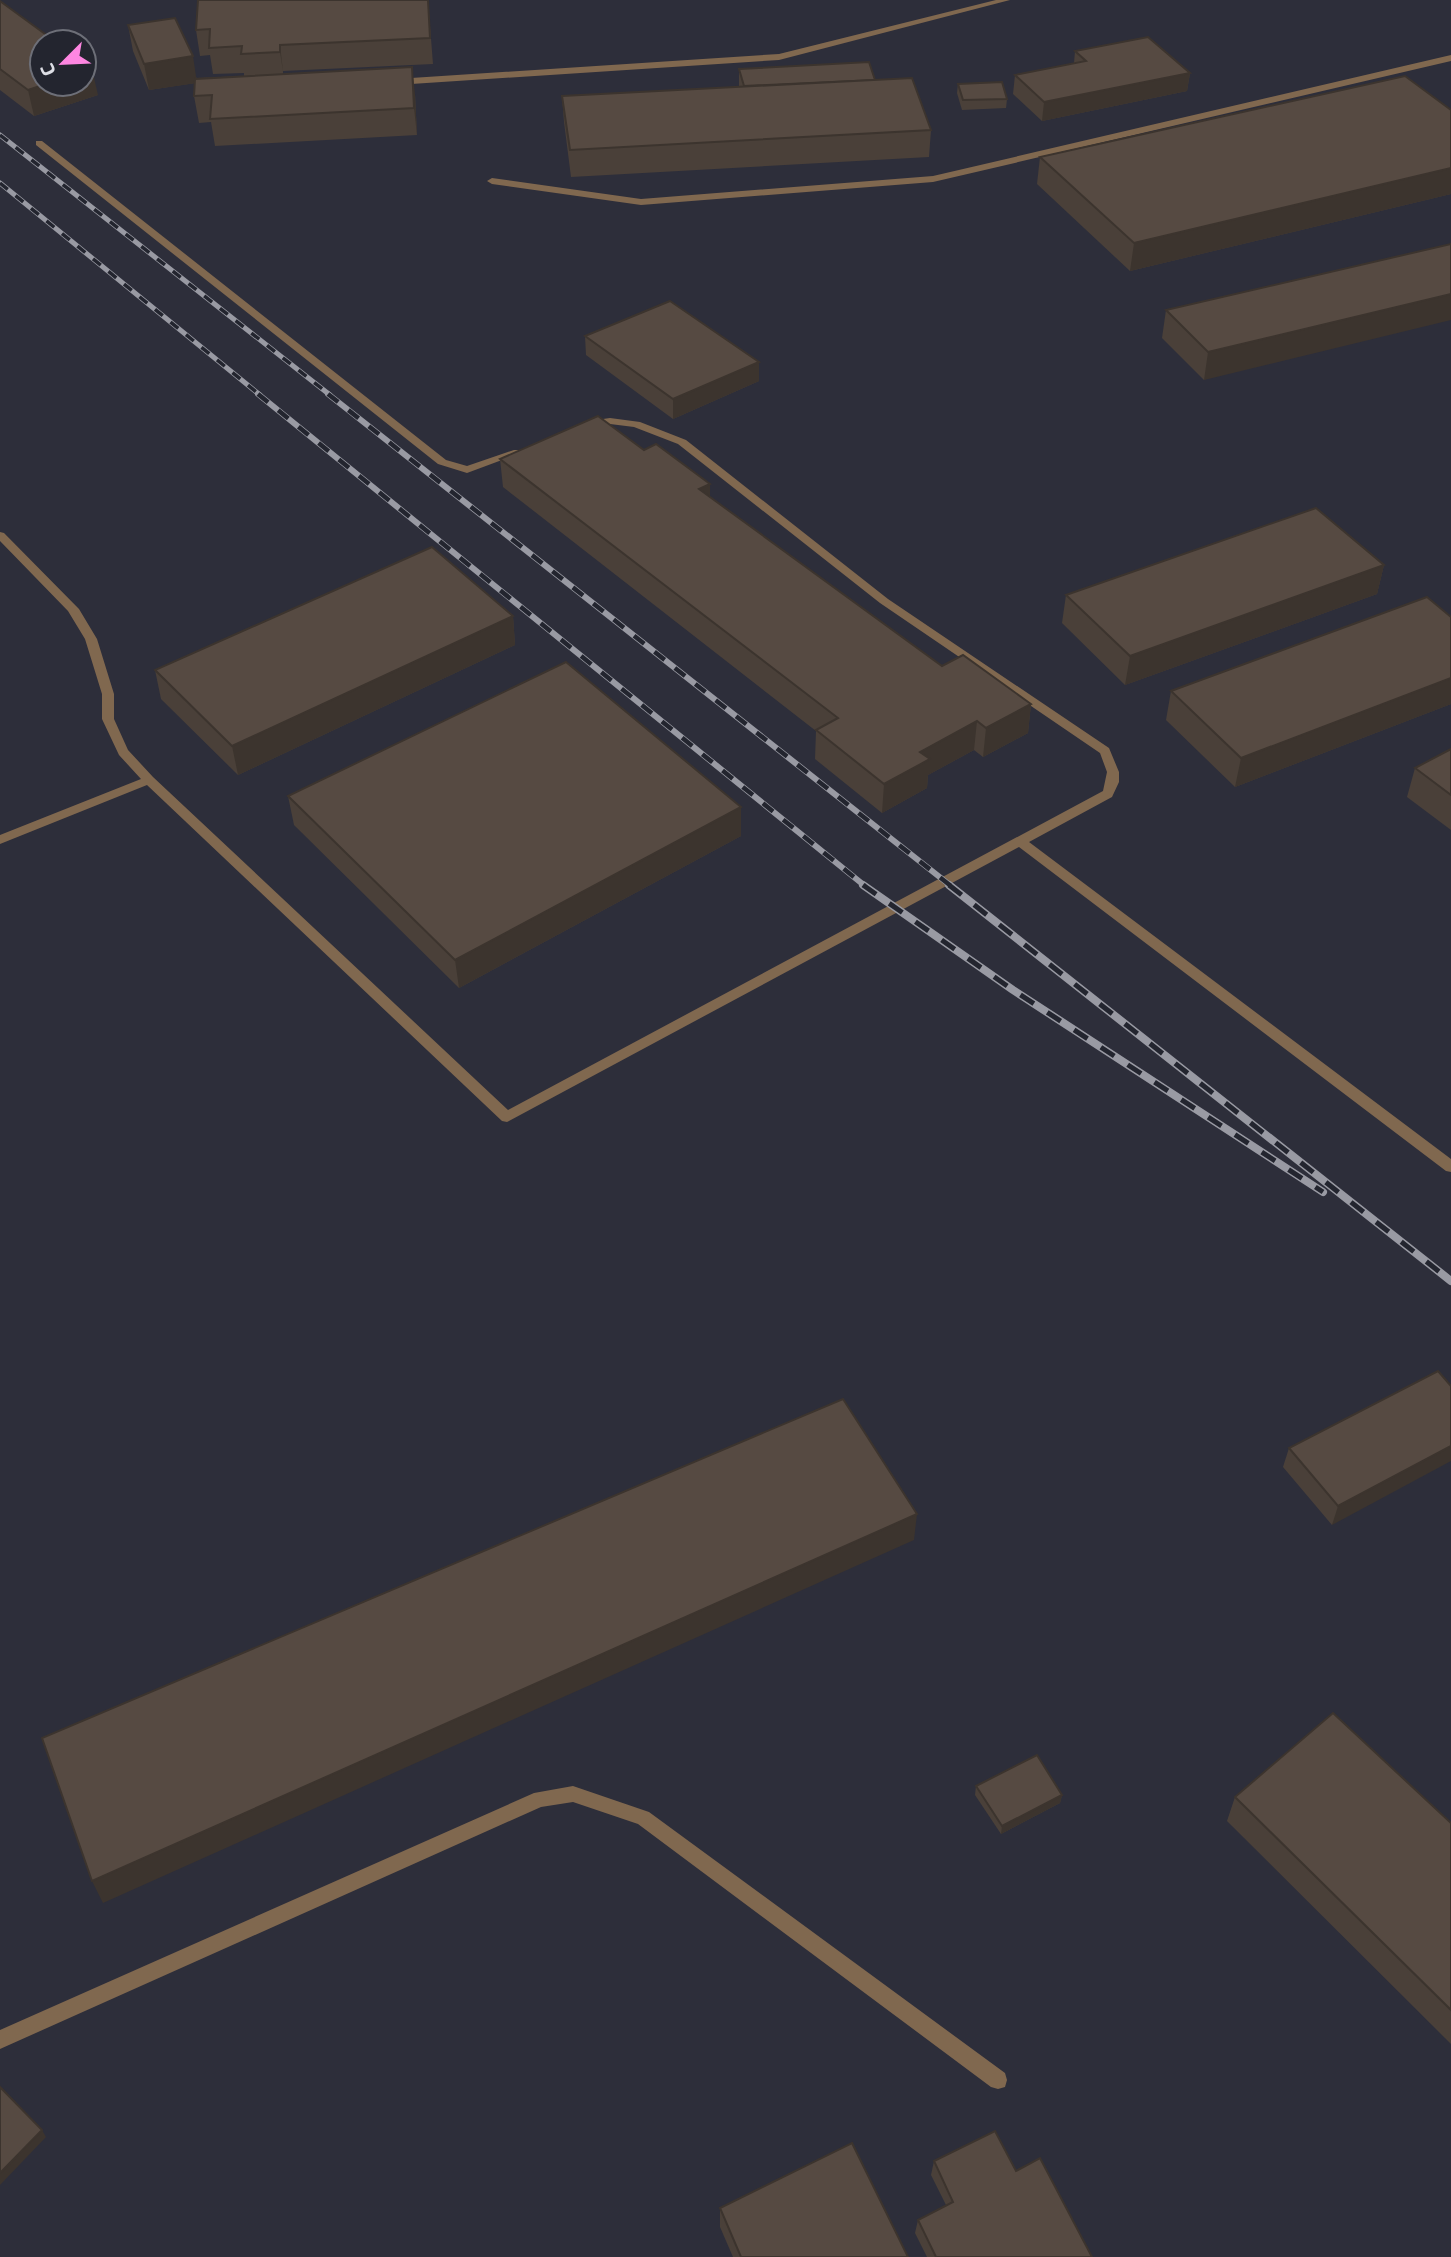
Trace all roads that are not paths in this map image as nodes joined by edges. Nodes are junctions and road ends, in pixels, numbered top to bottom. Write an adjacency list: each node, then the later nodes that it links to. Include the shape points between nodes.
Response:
1 (1006, 0): 3 (lane, via 779,57)
2 (1451, 58): 5 (lane, via 933,179 641,202)
3 (383, 83)
4 (39, 143): 7 (lane, via 442,462 467,470)
5 (492, 181)
6 (580, 426): 11 (lane, via 610,421 636,424 682,442 884,601 1105,751 1115,779 1108,794)
7 (531, 446)
8 (0, 535): 9 (lane, via 73,609 91,639 108,694 108,719 123,752)
9 (149, 780): 10 (lane); 11 (lane, via 507,1117)
10 (0, 840)
11 (1020, 841): 12 (lane)
12 (1451, 1167)
13 (0, 2040): 14 (lane, via 540,1798 573,1794 643,1818)
14 (998, 2080)

